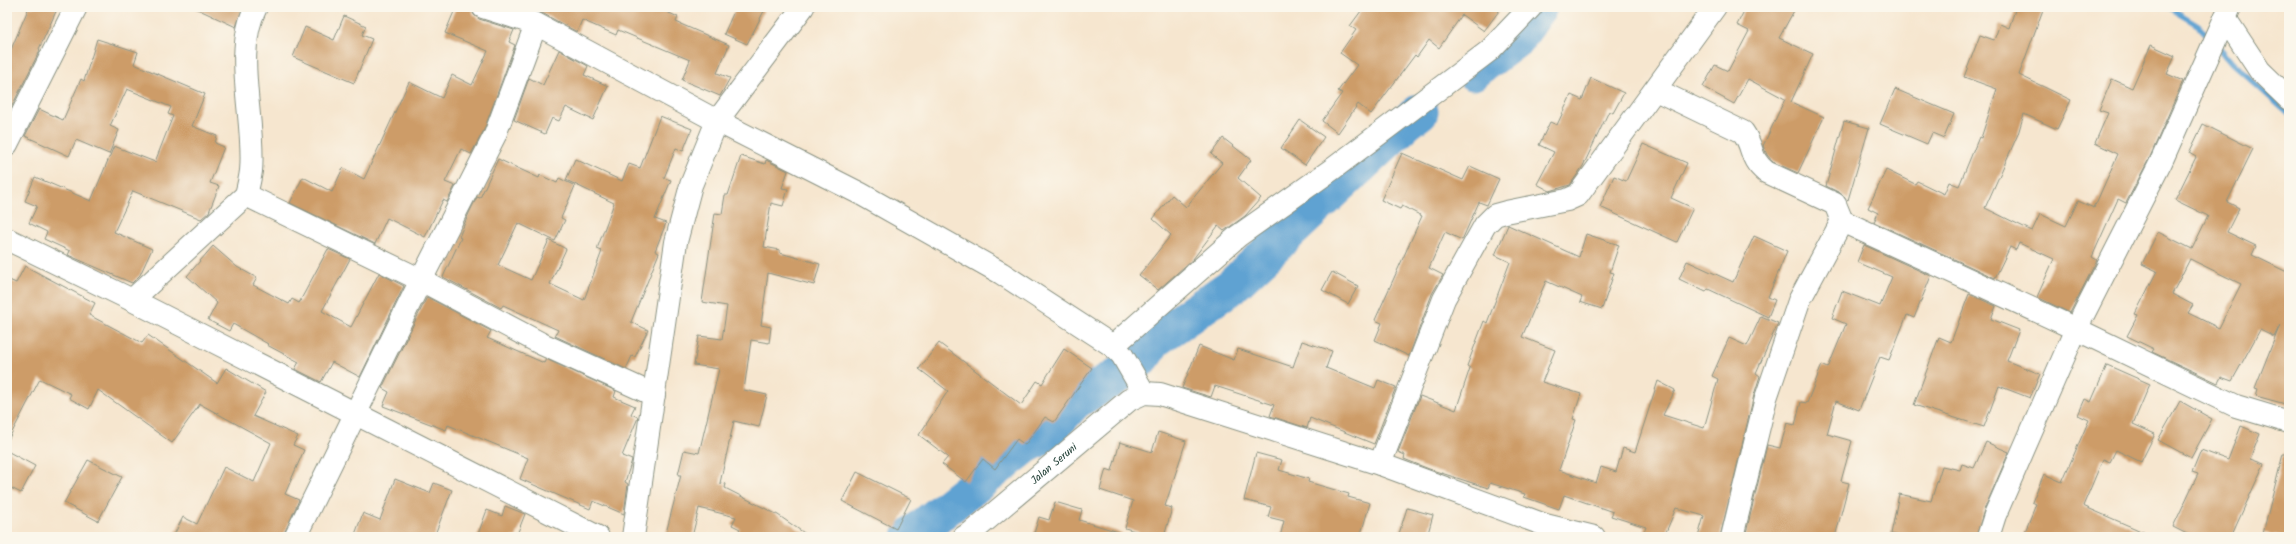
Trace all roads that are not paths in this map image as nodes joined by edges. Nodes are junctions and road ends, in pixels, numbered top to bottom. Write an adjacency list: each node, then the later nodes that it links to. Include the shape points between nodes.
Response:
1 (76, 7): 12 (street)
2 (256, 7): 13 (street, via 251,16 245,60 251,170)
3 (483, 7): 8 (street)
4 (803, 7): 11 (street)
5 (1531, 7): 19 (street, via 1489,51 1334,168 1238,236)
6 (1715, 7): 9 (street)
7 (2225, 17): 10 (street, via 2260,71); 18 (street, via 2161,162)
8 (536, 24): 11 (street); 16 (street, via 495,135)
9 (1656, 90): 14 (street, via 1743,132 1759,166 1766,172 1835,204); 24 (street, via 1578,195 1567,200 1496,215 1485,225 1444,299)
10 (2289, 99)
11 (717, 121): 19 (street, via 861,194 1001,273); 21 (street, via 691,185 676,242)
12 (7, 144)
13 (246, 195): 16 (street); 17 (street)
14 (1842, 221): 18 (street); 30 (street, via 1799,301 1766,398)
15 (7, 239): 17 (street)
16 (421, 280): 21 (street, via 542,344); 22 (street)
17 (132, 300): 22 (street)
18 (2076, 329): 23 (street, via 2236,406); 31 (street, via 1995,515)
19 (1117, 351): 20 (street)
20 (1140, 385): 24 (street, via 1160,394); 28 (street, Jalan Seruni, via 1129,400)
21 (654, 395): 27 (street)
22 (356, 414): 25 (street); 26 (street)
23 (2289, 422)
24 (1380, 464): 29 (street, via 1545,525)
25 (295, 537)
26 (598, 537)
27 (633, 537)
28 (964, 537)
29 (1594, 537)
30 (1732, 537)
31 (1988, 537)

